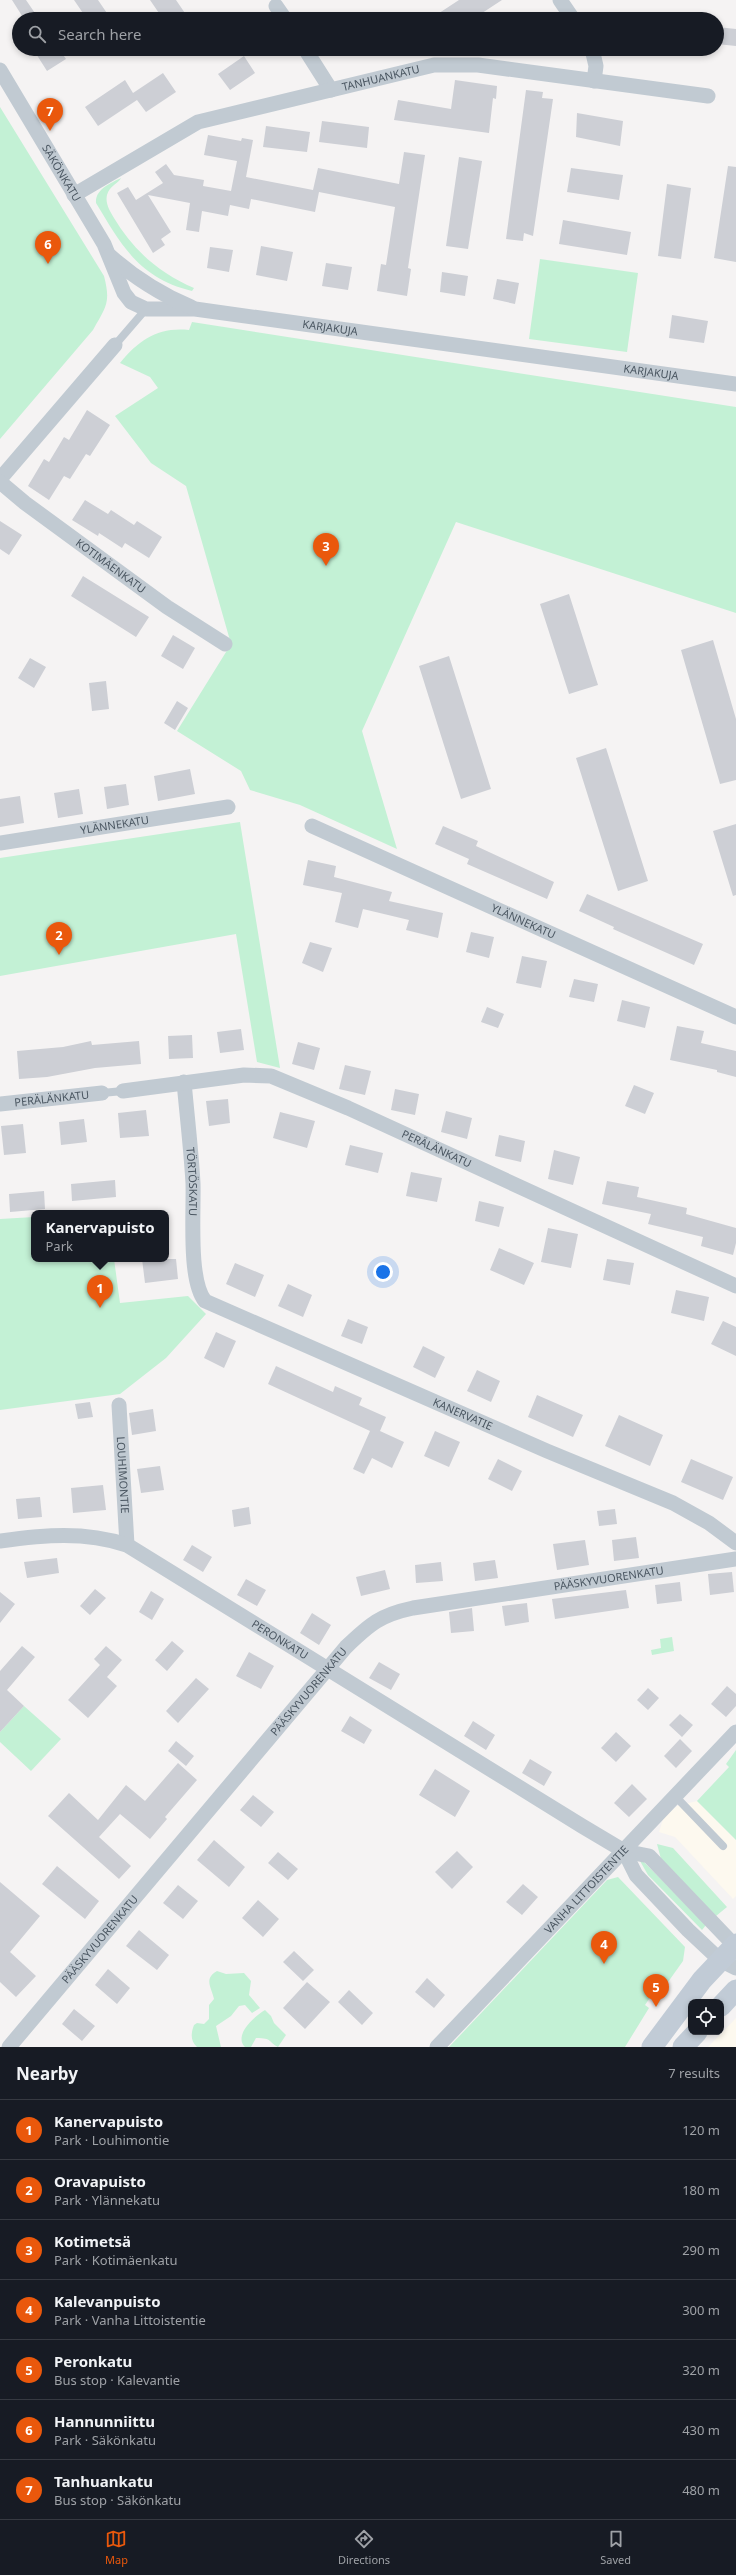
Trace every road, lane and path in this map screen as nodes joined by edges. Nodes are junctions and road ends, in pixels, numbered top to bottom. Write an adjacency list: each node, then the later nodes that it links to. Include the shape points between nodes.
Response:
1 (560, 0): 4 (street)
2 (276, 6): 3 (street)
3 (280, 12)
4 (568, 12)
5 (309, 56): 9 (street)
6 (594, 56): 8 (street, via 596,66)
7 (0, 70): 11 (street, SÄKÖNKATU)
8 (594, 81): 9 (street, TANHUANKATU, via 478,65 450,64 420,68); 10 (street, TANHUANKATU)
9 (331, 90): 11 (street, TANHUANKATU, via 198,122)
10 (708, 96)
11 (74, 195): 12 (street, SÄKÖNKATU)
12 (110, 255): 13 (street, SÄKÖNKATU, via 138,280 172,299); 14 (street, SÄKÖNKATU, via 117,282 124,293 131,302)
13 (195, 308): 14 (street, KARJAKUJA); 16 (street, KARJAKUJA)
14 (146, 309): 15 (lane)
15 (115, 344): 17 (street)
16 (736, 384)
17 (0, 479)
18 (0, 482): 19 (street, KOTIMÄENKATU, via 167,607)
19 (225, 644)
20 (228, 807): 22 (street, YLÄNNEKATU)
21 (312, 826): 23 (street, YLÄNNEKATU)
22 (0, 843)
23 (736, 1017)
24 (184, 1082): 25 (street, PERÄLÄNKATU); 28 (street, TÖRTÖSKATU); 29 (street, PERÄLÄNKATU, via 244,1075 271,1076 348,1108)
25 (123, 1091): 26 (lane)
26 (102, 1094): 27 (street, PERÄLÄNKATU)
27 (0, 1104)
28 (197, 1282): 32 (street, KANERVATIE, via 200,1295 205,1301 235,1316 672,1503 709,1523)
29 (736, 1286)
30 (119, 1405): 33 (street, LOUHIMONTIE)
31 (0, 1541): 33 (street, PERONKATU, via 67,1534 103,1537)
32 (736, 1543)
33 (127, 1545): 35 (street, PERONKATU)
34 (736, 1559): 35 (street, PÄÄSKYVUORENKATU, via 391,1613 369,1625)
35 (327, 1670): 39 (street, PERONKATU); 44 (street, PÄÄSKYVUORENKATU)
36 (736, 1732): 37 (street, VANHA LITTOISTENTIE)
37 (675, 1796): 38 (lane); 39 (street, VANHA LITTOISTENTIE)
38 (723, 1846)
39 (624, 1851): 40 (street, via 636,1875 688,1930); 40 (street, PERONKATU, via 649,1856); 45 (street, VANHA LITTOISTENTIE)
40 (733, 1953): 46 (main road, via 686,2000)
41 (736, 1990): 42 (main road)
42 (724, 2003)
43 (694, 2035): 47 (main road)
44 (9, 2047)
45 (437, 2047)
46 (652, 2047)
47 (683, 2047)

